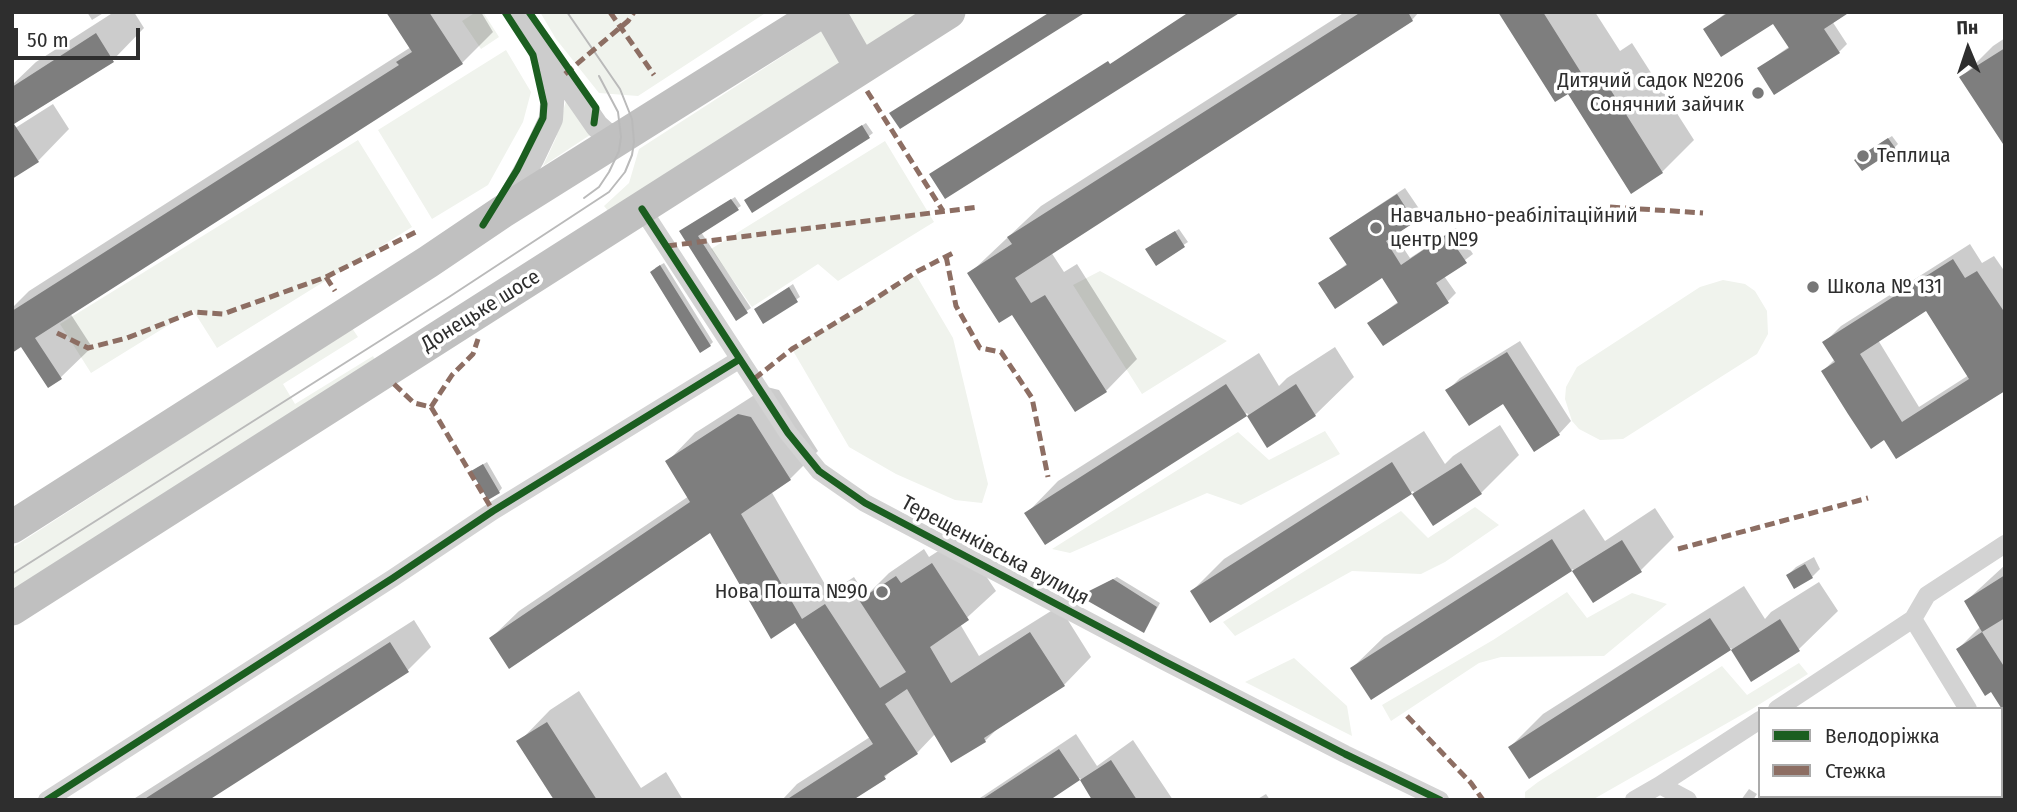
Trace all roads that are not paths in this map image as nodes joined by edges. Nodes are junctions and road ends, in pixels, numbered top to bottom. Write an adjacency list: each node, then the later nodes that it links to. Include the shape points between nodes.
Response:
1 (518, 12): 5 (street)
2 (821, 12): 7 (highway)
3 (829, 12): 6 (highway)
4 (949, 12): 6 (highway, Донецьке шосе)
5 (537, 42): 7 (street, via 597,126 606,134); 9 (street, via 553,88 551,119)
6 (861, 68): 8 (highway, Донецьке шосе)
7 (621, 137): 9 (highway)
8 (642, 209): 10 (street, Терещенківська вулиця); 13 (highway, Донецьке шосе)
9 (502, 212): 11 (highway)
10 (740, 359): 19 (street, via 493,511); 20 (street, Терещенківська вулиця, via 819,471 864,502)
11 (12, 527)
12 (2005, 544): 14 (street, via 1927,595)
13 (12, 609)
14 (1913, 619): 15 (street); 16 (street)
15 (1780, 707)
16 (1967, 707)
17 (1758, 721): 18 (street)
18 (1660, 785): 21 (street); 22 (street)
19 (47, 800)
20 (1440, 800)
21 (1634, 800)
22 (1688, 800)

